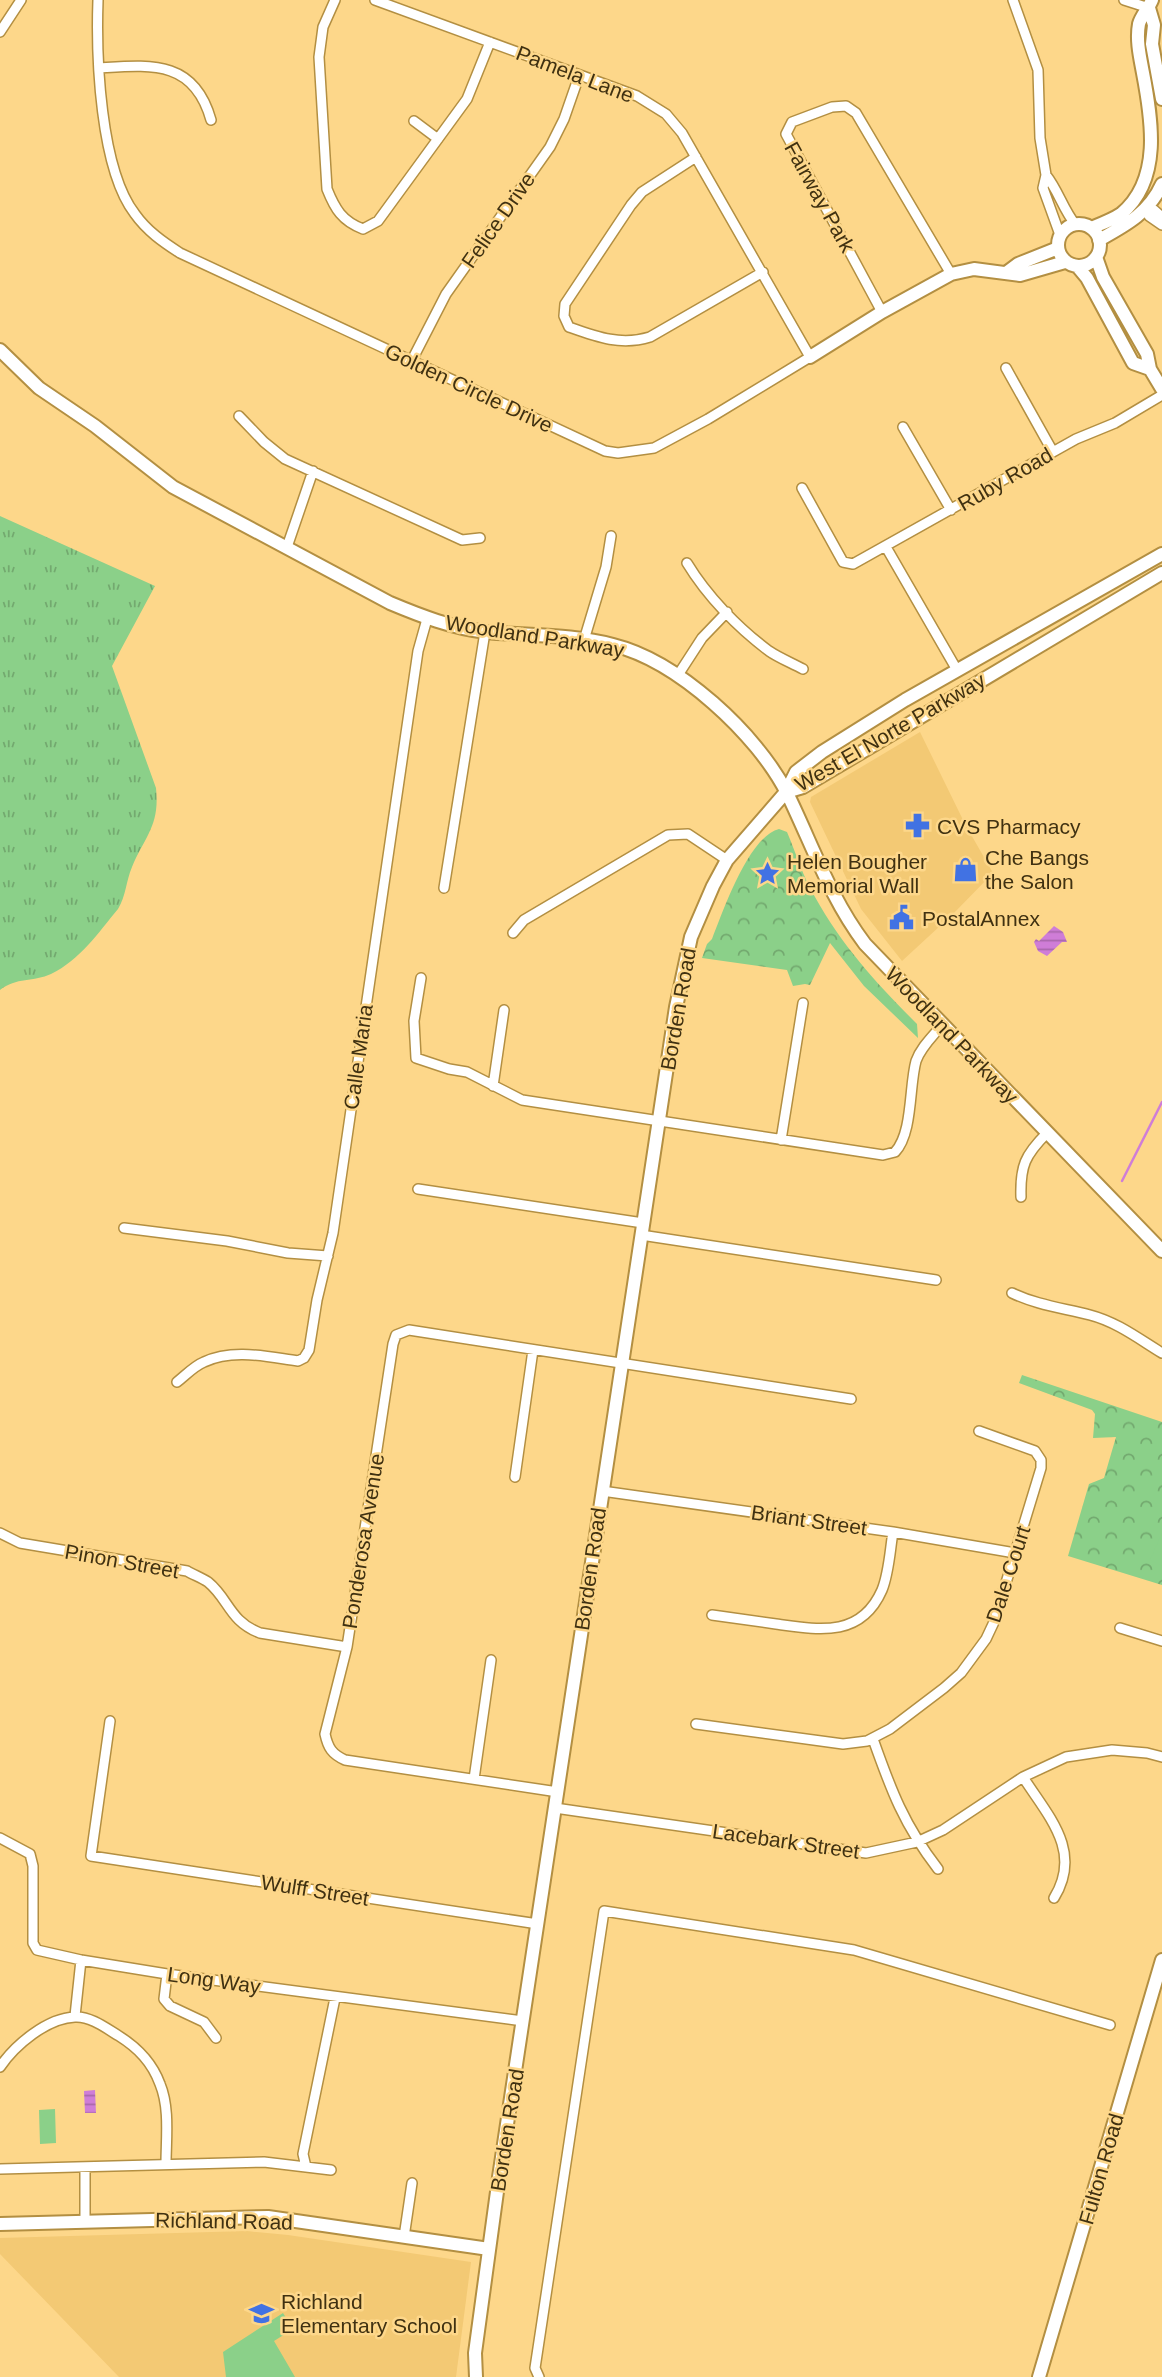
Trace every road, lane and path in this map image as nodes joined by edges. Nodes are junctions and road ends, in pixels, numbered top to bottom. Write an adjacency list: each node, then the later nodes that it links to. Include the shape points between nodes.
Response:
1 (21, 0): 8 (street)
2 (98, 0): 10 (street, Golden Circle Drive)
3 (335, 0): 16 (street, via 323,27 319,57 327,189 335,208 348,223 363,229 378,222)
4 (375, 0): 9 (street, Pamela Lane)
5 (1013, 0): 18 (street, via 1038,70)
6 (1124, 0): 7 (street)
7 (1150, 4): 12 (main road); 13 (main road, via 1139,22 1138,49)
8 (0, 32)
9 (490, 42): 11 (street, Pamela Lane); 16 (street, via 467,99)
10 (99, 68): 14 (street, via 148,65 171,70 192,84 206,103); 36 (street, Golden Circle Drive, via 114,175 134,213 156,237 180,253)
11 (579, 76): 17 (street, Pamela Lane, via 637,96 666,114); 36 (street, Felice Drive, via 550,147 446,293)
12 (1162, 99)
13 (1156, 115): 20 (main road, via 1152,165)
14 (211, 120)
15 (414, 121): 16 (street)
16 (438, 139)
17 (696, 157): 30 (street, Pamela Lane); 30 (street, via 642,192 631,205 565,304 569,327 605,340 635,342)
18 (1045, 175): 23 (street); 27 (street, via 1043,188)
19 (1162, 184): 21 (main road)
20 (1133, 202): 21 (main road); 25 (main road)
21 (1146, 209): 22 (street); 24 (street); 26 (main road)
22 (1162, 217)
23 (1075, 224): 25 (main road); 27 (main road, via 1064,230)
24 (1162, 225)
25 (1091, 228): 26 (main road)
26 (1099, 240): 28 (main road)
27 (1059, 242): 29 (main road); 31 (main road)
28 (1096, 257): 29 (main road, via 1087,265); 38 (main road, via 1147,354)
29 (1071, 264): 31 (main road, Golden Circle Drive, via 1020,275); 38 (main road, via 1087,278 1133,363)
30 (763, 272): 35 (street, Pamela Lane)
31 (1006, 273): 32 (main road, Golden Circle Drive, via 974,269)
32 (951, 274): 33 (main road, Golden Circle Drive); 33 (street, Fairway Park, via 856,113 846,106 832,107 792,122 786,134)
33 (882, 312): 35 (main road, Golden Circle Drive)
34 (0, 350): 49 (main road, Woodland Parkway, via 38,388 173,487)
35 (810, 357): 36 (street, Golden Circle Drive, via 654,448 618,453)
36 (411, 362)
37 (1006, 368): 43 (street)
38 (1150, 369): 39 (main road)
39 (1162, 389)
40 (1162, 395): 43 (street, Ruby Road)
41 (239, 416): 44 (street, via 285,459)
42 (903, 427): 46 (street)
43 (1053, 452): 46 (street, Ruby Road)
44 (313, 471): 48 (street, via 462,540); 49 (street)
45 (802, 488): 50 (street, Ruby Road, via 843,562 853,564)
46 (951, 510): 50 (street, Ruby Road)
47 (611, 536): 57 (street)
48 (480, 538)
49 (286, 547): 55 (main road, Woodland Parkway)
50 (886, 547): 59 (street)
51 (1162, 554): 59 (main road, West El Norte Parkway)
52 (687, 563): 54 (street)
53 (1162, 573): 61 (main road, West El Norte Parkway, via 803,787)
54 (727, 612): 58 (street, via 770,652); 60 (street, via 702,638)
55 (427, 619): 56 (main road, Woodland Parkway); 78 (street, Calle Maria, via 416,663)
56 (485, 632): 57 (main road, Woodland Parkway); 63 (street)
57 (584, 640): 60 (main road, Woodland Parkway, via 641,653)
58 (803, 669)
59 (957, 670): 61 (main road, West El Norte Parkway, via 822,752 796,772)
60 (678, 675): 61 (main road, Woodland Parkway, via 754,744)
61 (786, 792): 62 (main road, Borden Road); 68 (main road, Woodland Parkway, via 850,925)
62 (727, 860): 64 (street, via 688,834 668,835 524,920); 70 (main road, Borden Road, via 702,908 684,960)
63 (444, 888)
64 (513, 933)
65 (421, 978): 69 (street, via 414,1021 416,1058 467,1072)
66 (803, 1003): 72 (street)
67 (505, 1010): 69 (street)
68 (943, 1025): 71 (main road, Woodland Parkway); 72 (street, via 917,1059 904,1139 898,1149 883,1155)
69 (493, 1086): 70 (street, via 522,1100)
70 (660, 1121): 72 (street); 76 (main road, Borden Road)
71 (1047, 1133): 74 (street, via 1024,1161); 77 (main road, Woodland Parkway)
72 (781, 1140)
73 (418, 1189): 76 (street)
74 (1021, 1197)
75 (124, 1228): 78 (street)
76 (642, 1229): 79 (street); 83 (main road, Borden Road)
77 (1162, 1251)
78 (328, 1256): 84 (street, Calle Maria, via 304,1359 225,1355 205,1361)
79 (936, 1280)
80 (1012, 1293): 82 (street, via 1120,1326)
81 (533, 1350): 83 (street); 87 (street); 95 (street, Ponderosa Avenue, via 409,1329 396,1335)
82 (1162, 1353)
83 (622, 1362): 85 (street); 88 (main road, Borden Road)
84 (177, 1382)
85 (851, 1399)
86 (979, 1431): 91 (street, Dale Court, via 1035,1451 1041,1460)
87 (515, 1477)
88 (602, 1491): 89 (street, Briant Street); 103 (main road, Borden Road)
89 (893, 1532): 91 (street, Briant Street); 92 (street, via 883,1587 874,1604 858,1620 841,1628 819,1630)
90 (0, 1533): 95 (street, Pinon Street, via 20,1543 187,1572 208,1582 235,1618 250,1629)
91 (1015, 1553): 99 (street, Dale Court, via 994,1622 961,1673)
92 (712, 1615)
93 (1120, 1628): 94 (street)
94 (1162, 1641)
95 (347, 1647): 102 (street, Ponderosa Avenue, via 325,1734 334,1755)
96 (491, 1660): 102 (street)
97 (110, 1721): 109 (street, Wulff Street, via 91,1856)
98 (696, 1724): 99 (street, Dale Court, via 843,1744)
99 (873, 1738): 106 (street, via 891,1792)
100 (1162, 1757): 101 (street, Lacebark Street, via 1112,1750 1087,1752)
101 (1023, 1777): 106 (street, Lacebark Street); 108 (street, via 1064,1844 1066,1866)
102 (474, 1779): 103 (street)
103 (558, 1792): 104 (main road, Borden Road)
104 (555, 1808): 106 (street, Lacebark Street, via 866,1853); 109 (main road, Borden Road)
105 (0, 1838): 110 (street, Long Way, via 30,1854 37,1950)
106 (917, 1842): 107 (street)
107 (937, 1869)
108 (1054, 1898)
109 (538, 1924): 115 (main road, Borden Road)
110 (81, 1960): 112 (street, Long Way); 114 (street)
111 (1162, 1960): 131 (main road, Fulton Road)
112 (167, 1973): 113 (street, Long Way); 117 (street, via 164,1999 204,2022)
113 (335, 1998): 115 (street, Long Way); 121 (street, via 303,2154)
114 (75, 2016): 118 (street, via 46,2026); 119 (street, via 88,2018 128,2041 153,2069 165,2106)
115 (523, 2021): 128 (main road, Borden Road)
116 (1110, 2025): 130 (street, via 854,1950 604,1911 535,2368)
117 (216, 2038)
118 (0, 2067)
119 (166, 2164): 120 (street); 121 (street, via 264,2162)
120 (85, 2166): 122 (street); 125 (street)
121 (306, 2167): 123 (street)
122 (0, 2169)
123 (331, 2170)
124 (412, 2183): 127 (street)
125 (85, 2221): 126 (main road, Richland Road); 127 (main road, Richland Road, via 268,2217)
126 (0, 2224)
127 (404, 2237): 128 (main road, Richland Road)
128 (489, 2249): 129 (main road, Borden Road)
129 (476, 2377)
130 (539, 2377)
131 (1039, 2377)

